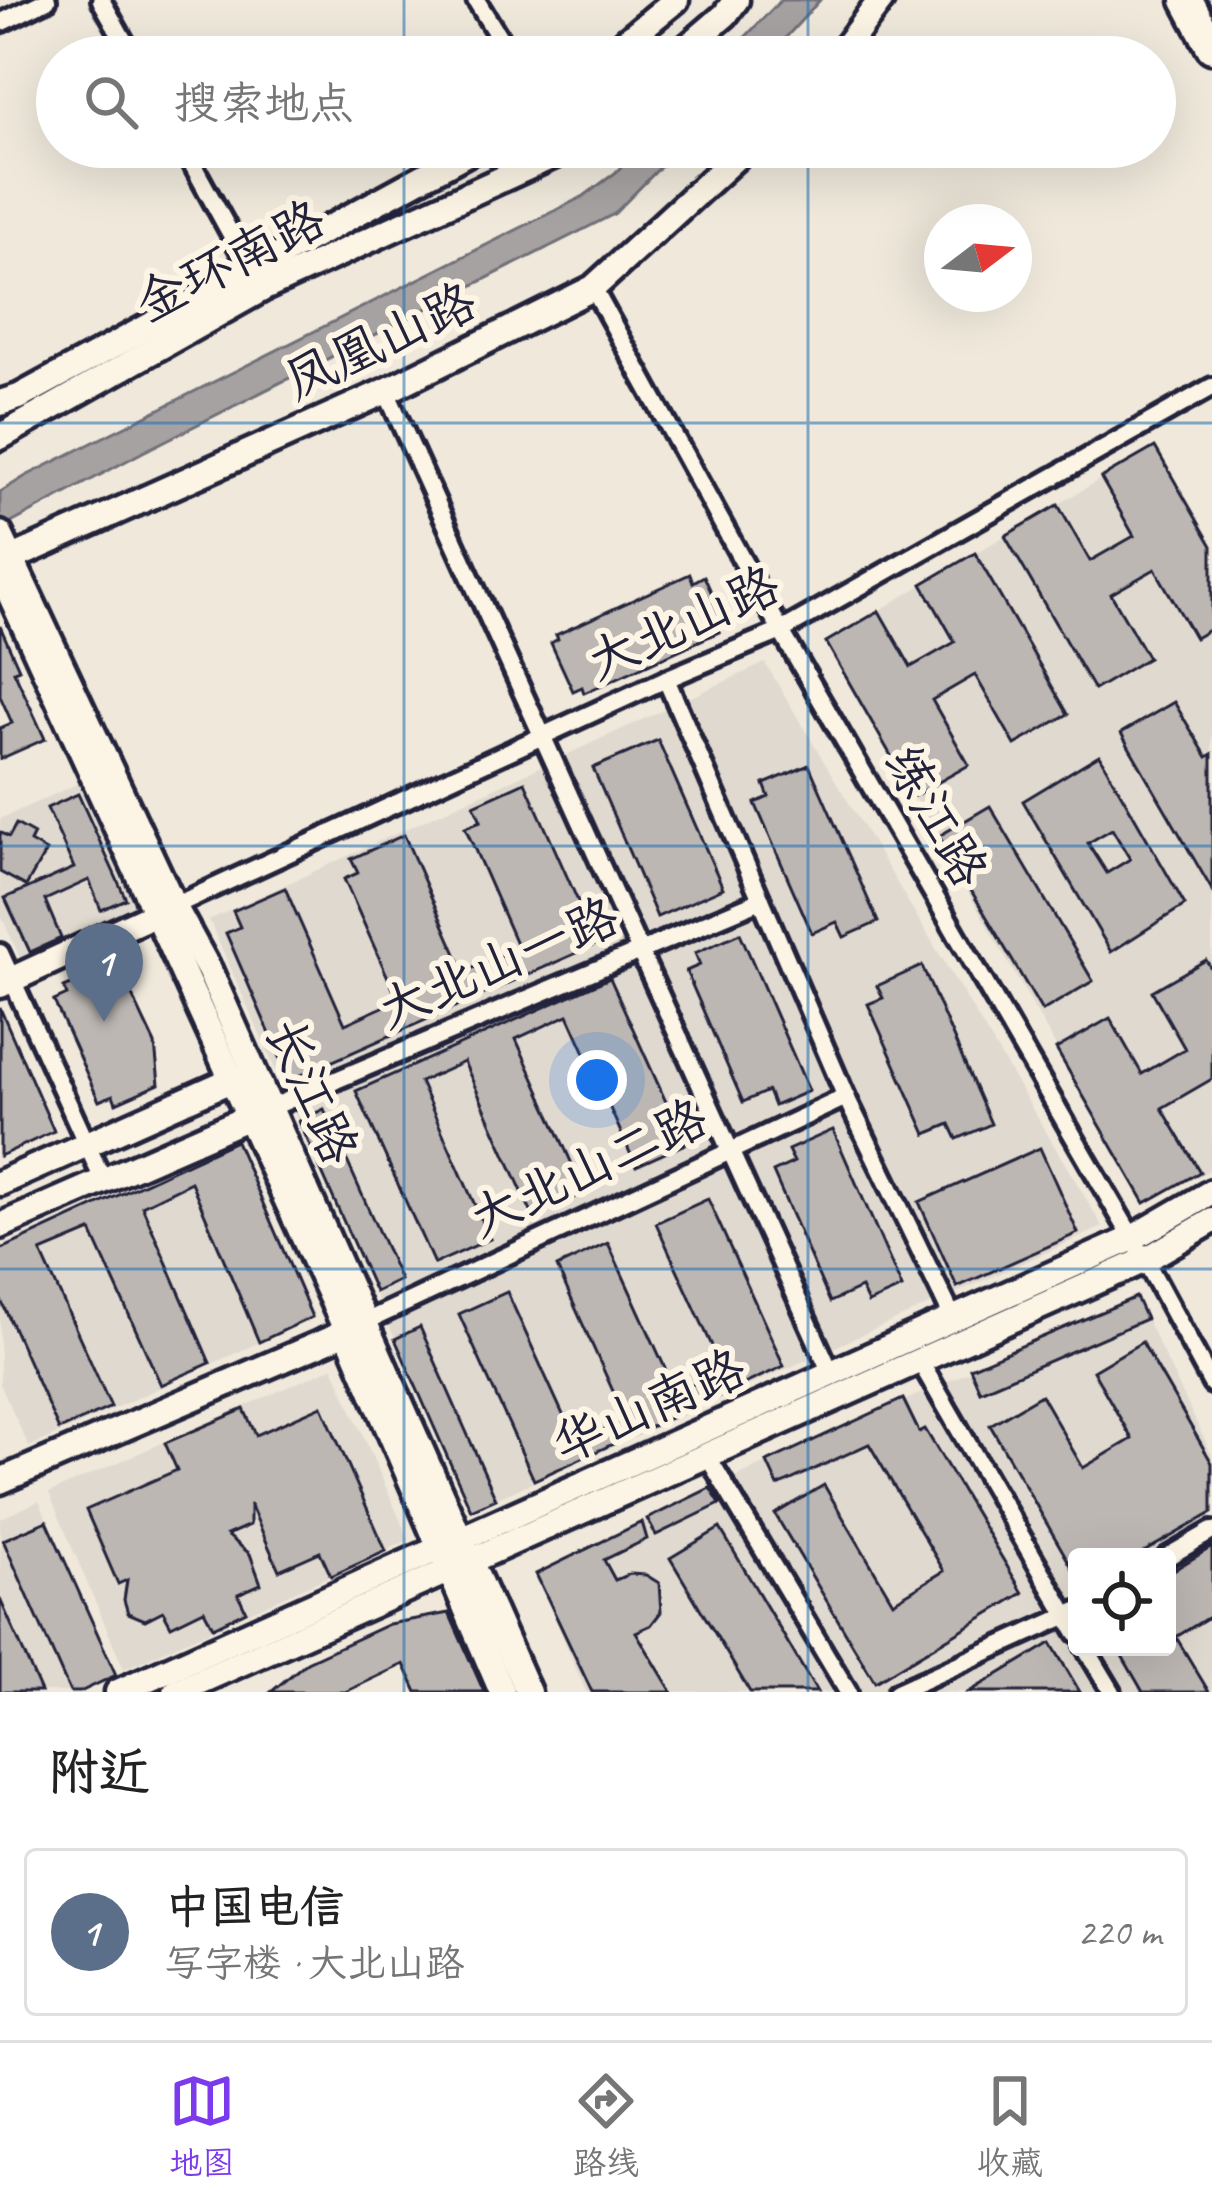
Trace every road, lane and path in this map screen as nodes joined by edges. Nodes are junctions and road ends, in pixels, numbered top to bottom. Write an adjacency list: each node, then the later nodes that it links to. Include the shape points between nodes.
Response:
1 (47, 0): 8 (street)
2 (101, 0): 9 (street)
3 (476, 0): 10 (street)
4 (676, 0): 11 (street)
5 (881, 0): 13 (street)
6 (1187, 0): 14 (highway)
7 (730, 5): 12 (street)
8 (0, 23)
9 (121, 36)
10 (498, 36)
11 (632, 36)
12 (698, 36)
13 (854, 36)
14 (1212, 47)
15 (195, 168): 19 (street)
16 (440, 168): 19 (street, 金环南路)
17 (526, 168): 24 (street, 金环南路, via 263,288)
18 (724, 168): 20 (street, 凤凰山路)
19 (251, 271): 23 (street, 金环南路)
20 (593, 288): 22 (street, 凤凰山路); 26 (street, 练江路)
21 (1212, 387): 26 (street, 大北山路)
22 (386, 391): 25 (street, 凤凰山路); 28 (street)
23 (0, 403)
24 (0, 437)
25 (3, 557): 30 (street, 长江路)
26 (781, 631): 27 (street, 大北山路); 44 (street, 练江路)
27 (666, 679): 28 (street, 大北山路); 29 (street)
28 (543, 736): 30 (street, 大北山路); 31 (street)
29 (761, 900): 31 (street, 大北山一路); 35 (street)
30 (164, 910): 33 (street, 大北山路); 34 (street, 长江路); 36 (street, 长江路, via 208,970)
31 (640, 952): 36 (street, 大北山一路); 38 (street)
32 (0, 953): 33 (street)
33 (6, 982): 37 (street)
34 (233, 1079): 36 (street, 长江路); 37 (street)
35 (846, 1097): 38 (street, 大北山二路); 45 (street)
36 (260, 1113): 39 (street, 大北山一路); 46 (street, 长江路)
37 (87, 1144): 39 (street); 40 (street)
38 (729, 1152): 46 (street, 大北山二路); 48 (street)
39 (103, 1180): 43 (street, 大北山一路)
40 (0, 1183)
41 (1212, 1192): 44 (street, 华山南路)
42 (1212, 1221): 44 (street, 华山南路)
43 (0, 1226)
44 (1138, 1249): 45 (street, 华山南路); 47 (street, 华山南路); 49 (street, 练江路)
45 (954, 1320): 48 (street, 华山南路)
46 (357, 1326): 51 (street, 大北山二路); 54 (street, 长江路)
47 (918, 1358): 50 (street, 华山南路); 55 (street)
48 (831, 1373): 54 (street, 华山南路)
49 (1212, 1384)
50 (708, 1457): 54 (street, 华山南路); 62 (street)
51 (0, 1481)
52 (1212, 1531): 53 (street)
53 (1176, 1552)
54 (457, 1555): 58 (street, 华山南路); 59 (street, 华山南路); 60 (street, 长江路); 61 (street, 长江路)
55 (1068, 1610)
56 (1068, 1622): 63 (street)
57 (1090, 1656): 64 (street)
58 (118, 1692)
59 (176, 1692)
60 (502, 1692)
61 (528, 1692)
62 (848, 1692)
63 (897, 1692)
64 (1112, 1692)

